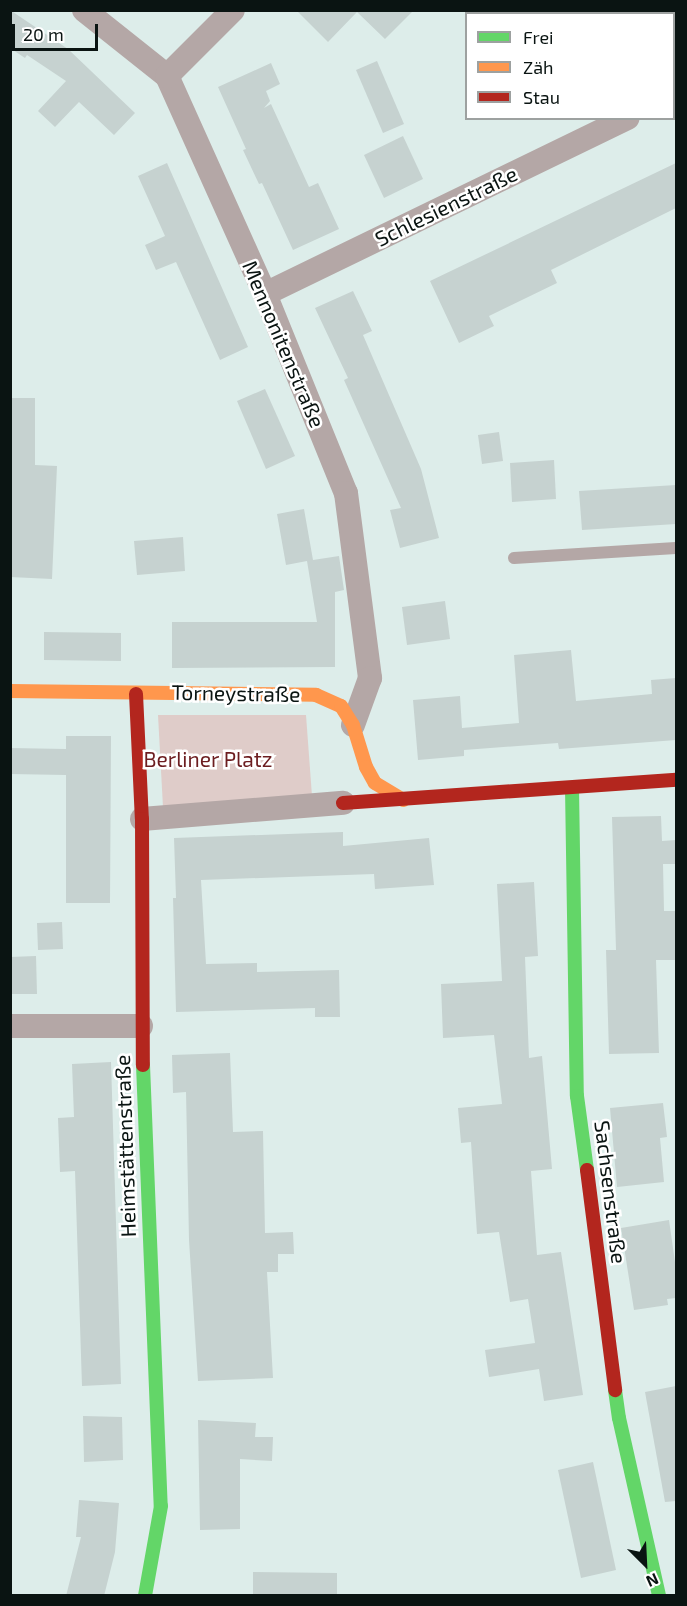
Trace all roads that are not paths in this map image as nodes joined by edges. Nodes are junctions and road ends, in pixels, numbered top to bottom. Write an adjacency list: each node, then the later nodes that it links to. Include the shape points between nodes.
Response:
1 (84, 10): 3 (street, Mennonitenstraße)
2 (233, 10): 3 (street)
3 (167, 76): 5 (street, Mennonitenstraße)
4 (623, 120): 5 (street, Schlesienstraße)
5 (265, 294): 10 (street, Mennonitenstraße, via 346,493 370,678)
6 (676, 548): 7 (lane)
7 (514, 558)
8 (10, 691): 9 (street, Torneystraße)
9 (136, 693): 10 (street, Torneystraße, via 316,695 341,706); 15 (street, Heimstättenstraße)
10 (353, 725): 13 (street, Torneystraße, via 375,783)
11 (676, 780): 12 (street)
12 (572, 788): 13 (street); 19 (street, Sachsenstraße, via 577,1096 619,1418)
13 (403, 800): 14 (street)
14 (343, 803): 15 (street)
15 (142, 819): 17 (street, Heimstättenstraße)
16 (10, 1026): 17 (street)
17 (141, 1026): 18 (street, Heimstättenstraße, via 160,1506)
18 (145, 1596)
19 (659, 1596)

